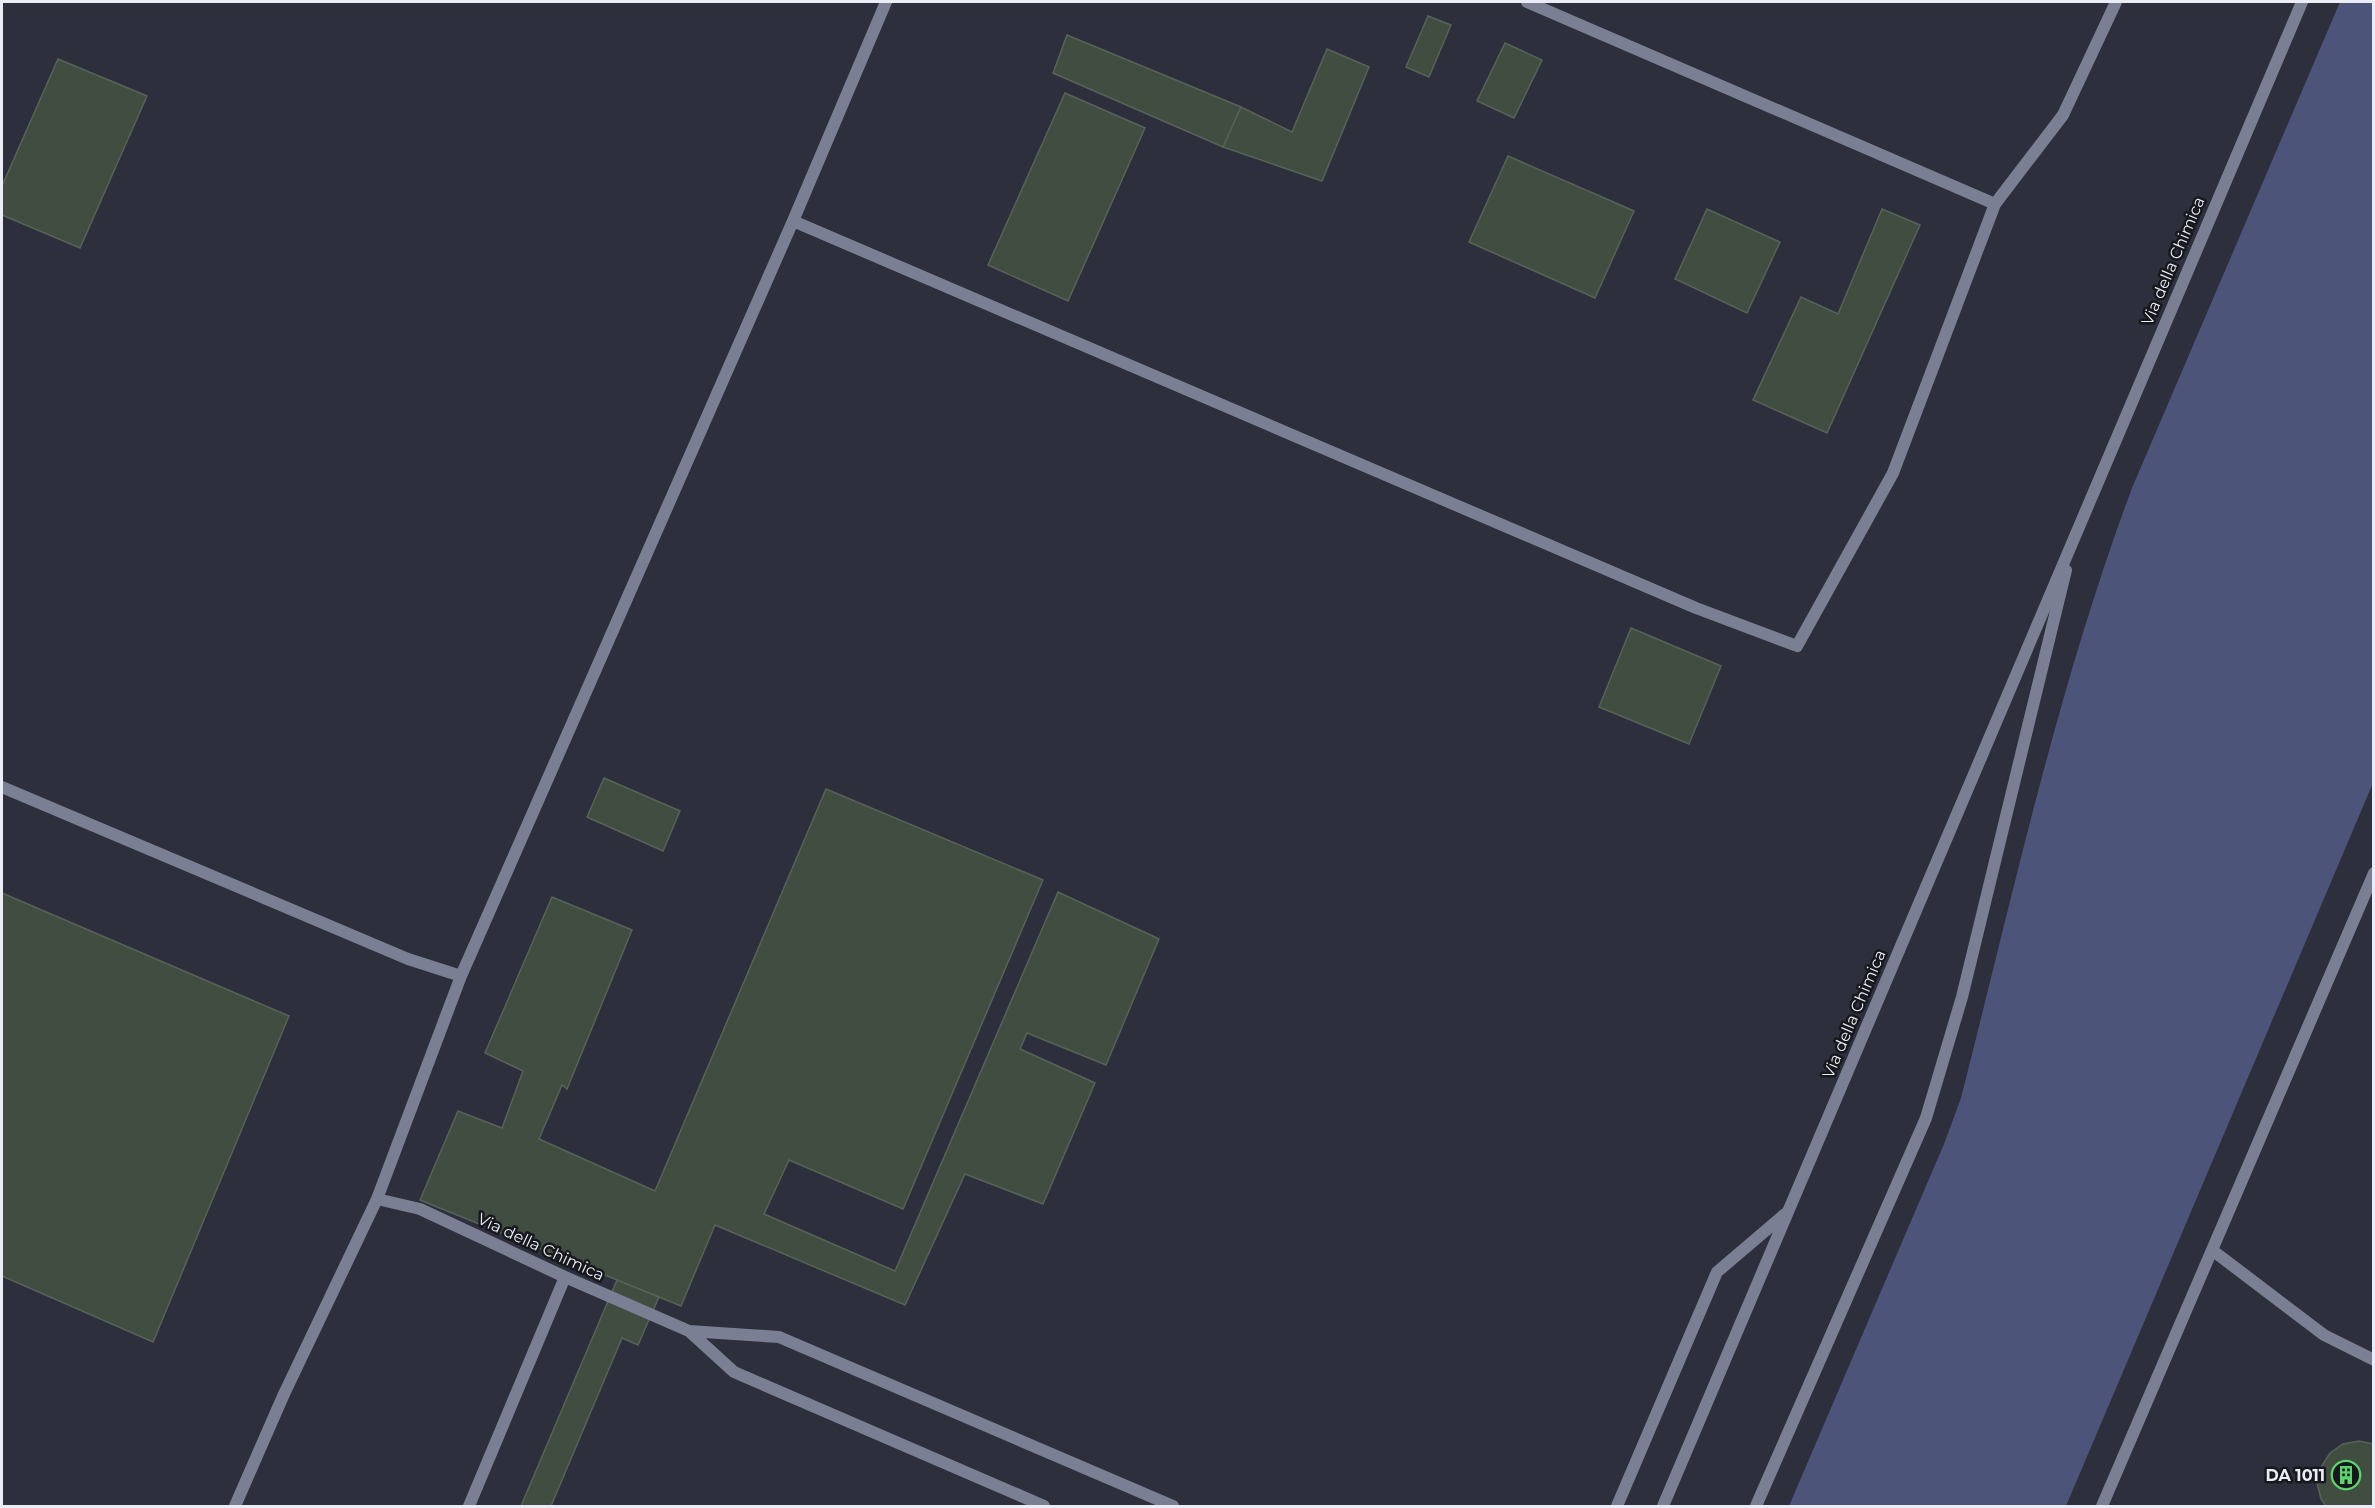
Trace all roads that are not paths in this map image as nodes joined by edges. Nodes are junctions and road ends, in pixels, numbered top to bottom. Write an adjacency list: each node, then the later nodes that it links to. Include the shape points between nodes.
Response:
1 (886, 2): 6 (lane)
2 (1527, 2): 5 (lane)
3 (2116, 2): 5 (lane, via 2063,115)
4 (2302, 2): 7 (lane, Via della Chimica)
5 (1995, 204): 6 (lane, via 1893,473 1797,646 1696,608)
6 (793, 221): 10 (lane)
7 (2075, 534): 12 (lane, Via della Chimica); 23 (lane, Via della Chimica, via 1962,998 1926,1118)
8 (2, 787): 10 (lane, via 408,959)
9 (2373, 873): 13 (lane)
10 (461, 976): 11 (lane)
11 (377, 1199): 14 (lane, Via della Chimica, via 420,1209); 17 (lane)
12 (1788, 1211): 21 (lane, via 1717,1272); 22 (lane, Via della Chimica)
13 (2212, 1250): 16 (lane, via 2324,1335); 24 (lane)
14 (566, 1277): 15 (lane, Via della Chimica); 18 (lane)
15 (689, 1331): 19 (lane, via 734,1372); 20 (lane, via 779,1337)
16 (2373, 1360)
17 (235, 1506)
18 (469, 1506)
19 (1044, 1506)
20 (1173, 1506)
21 (1617, 1506)
22 (1663, 1506)
23 (1756, 1506)
24 (2102, 1506)

